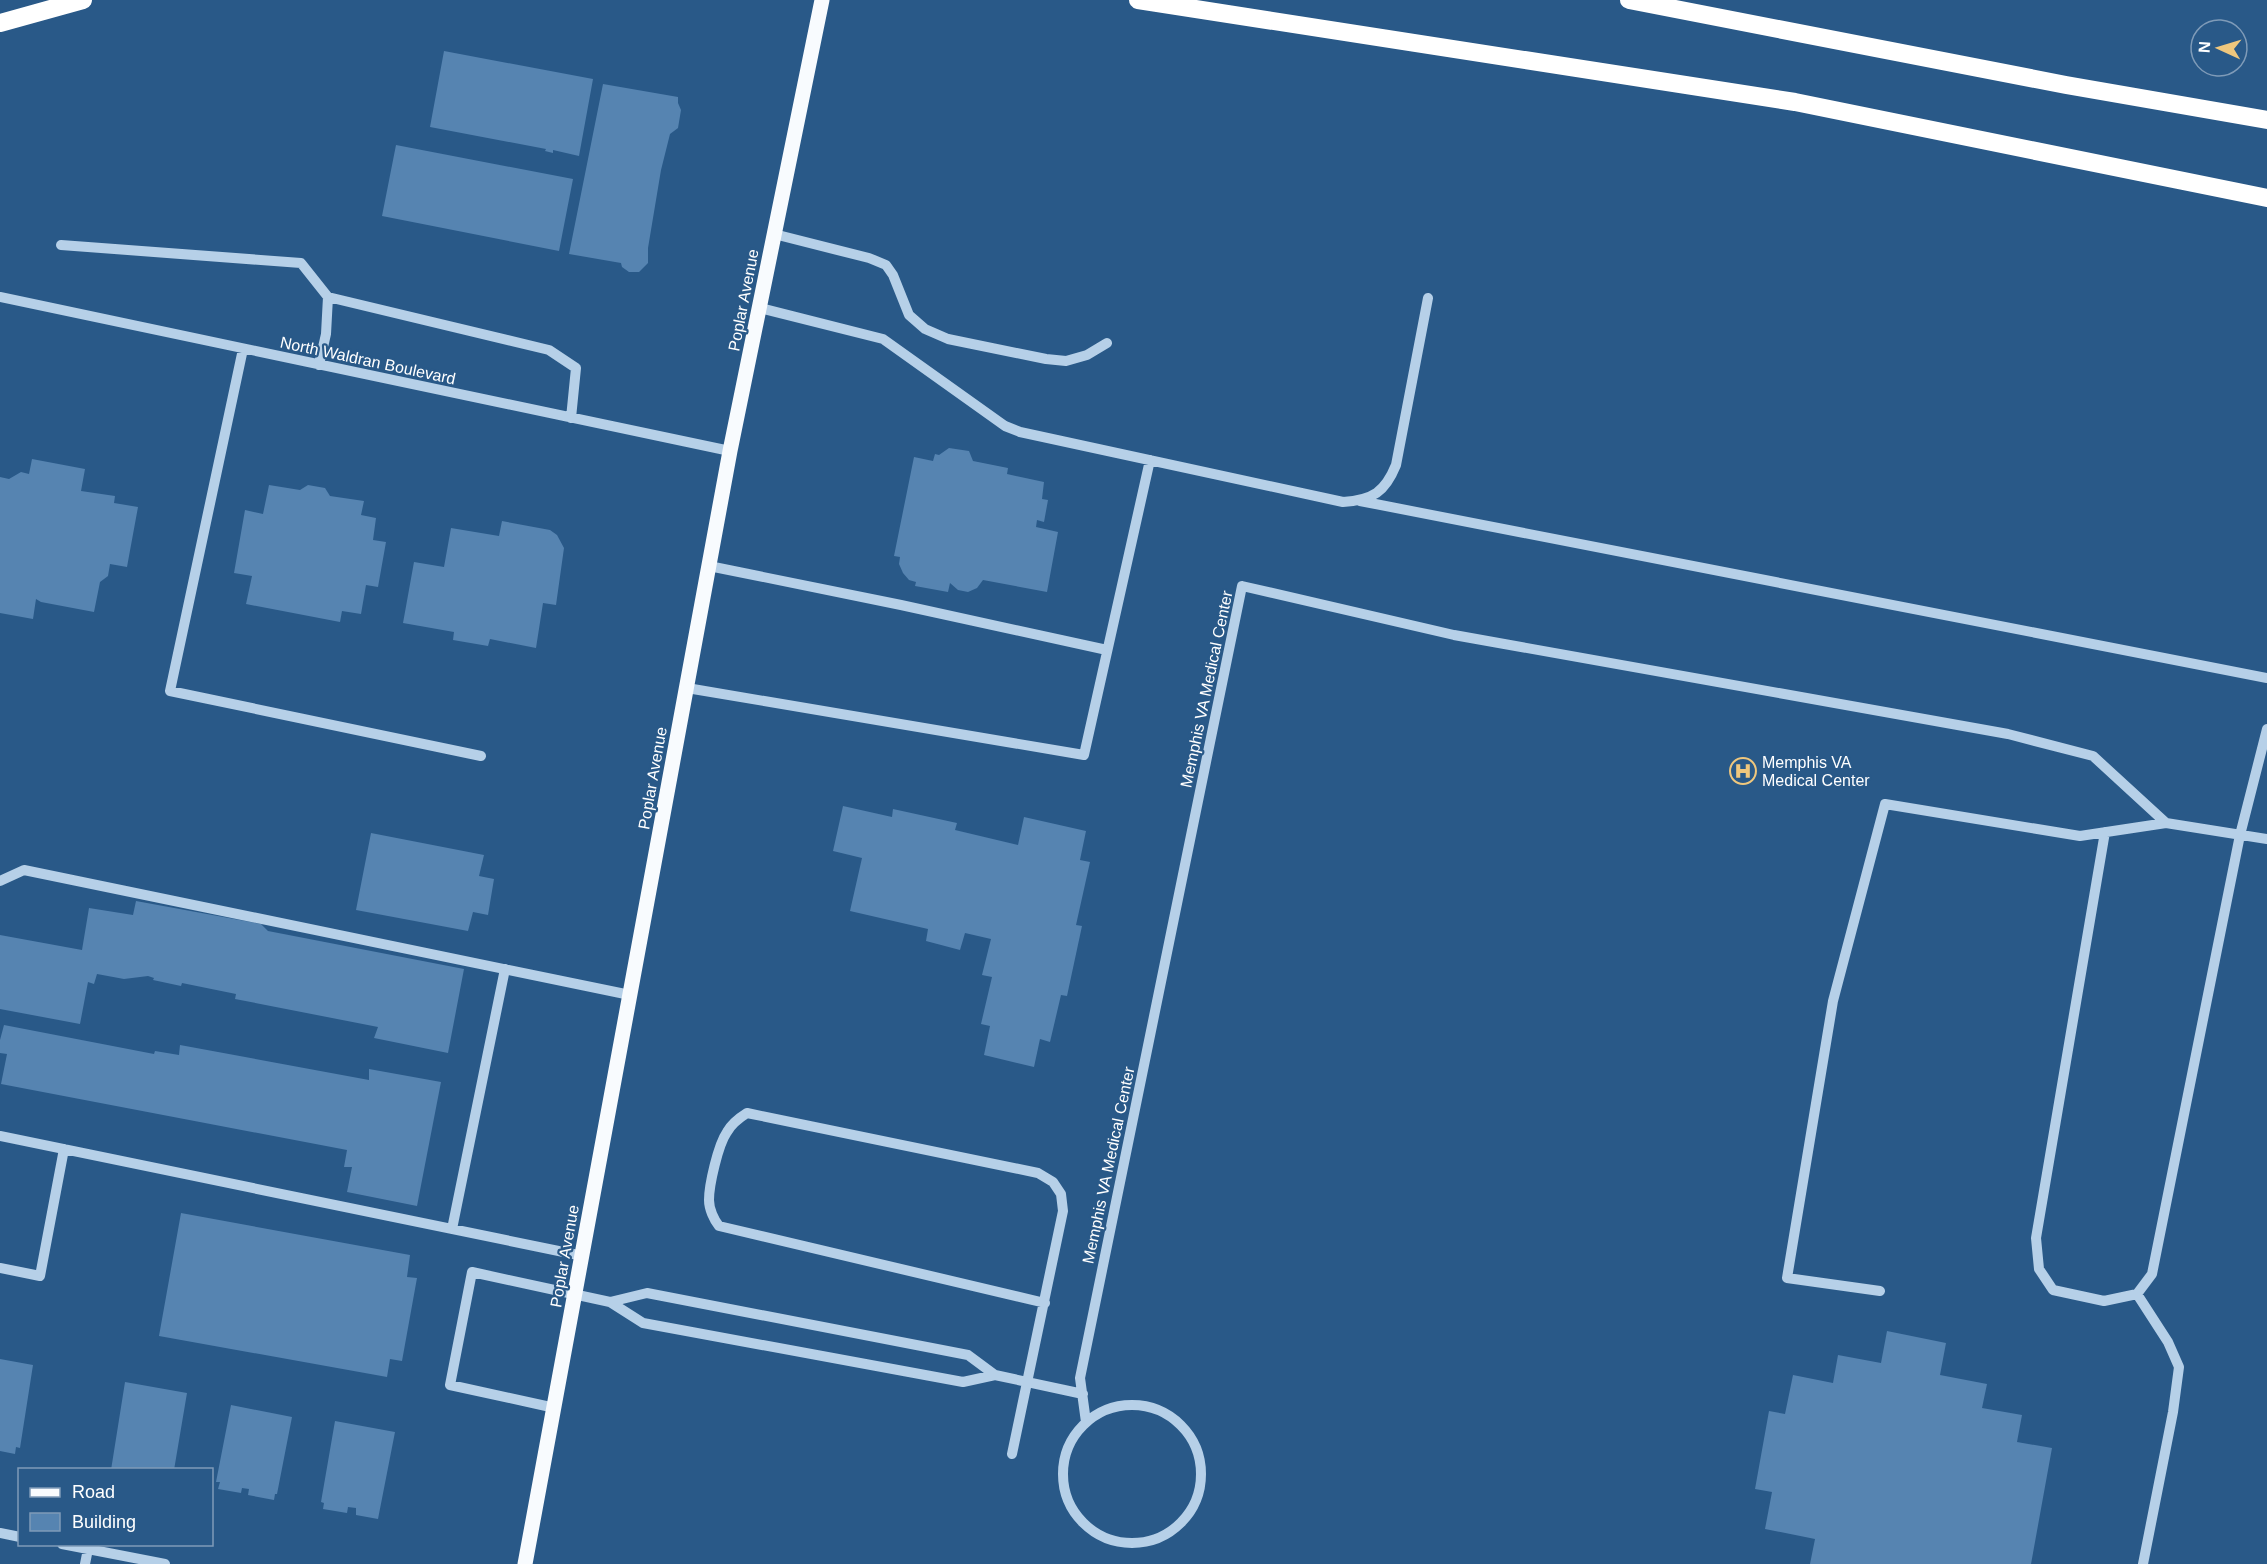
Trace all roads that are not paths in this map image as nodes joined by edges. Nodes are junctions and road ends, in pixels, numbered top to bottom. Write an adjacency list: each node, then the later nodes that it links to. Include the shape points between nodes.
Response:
1 (83, 0): 5 (highway)
2 (822, 0): 8 (main road, Poplar Avenue)
3 (1138, 0): 7 (highway, via 1795,102)
4 (1629, 0): 6 (highway)
5 (0, 22)
6 (2267, 120)
7 (2267, 198)
8 (774, 234): 13 (main road, Poplar Avenue); 14 (street, via 886,265 909,315 925,329 948,339 1066,361)
9 (61, 245): 11 (street, via 301,263)
10 (0, 297): 15 (street, North Waldran Boulevard)
11 (328, 297): 16 (street); 17 (street, via 549,350 576,368)
12 (1428, 298): 20 (street, via 1396,465 1389,483)
13 (760, 308): 18 (main road, Poplar Avenue); 19 (street, via 883,339 1005,426 1020,432)
14 (1107, 343)
15 (243, 349): 16 (street, North Waldran Boulevard); 26 (street, via 170,691)
16 (319, 365): 17 (street, North Waldran Boulevard)
17 (571, 418): 18 (street, North Waldran Boulevard)
18 (730, 451): 21 (main road, Poplar Avenue)
19 (1150, 460): 20 (street, via 1343,502); 22 (street)
20 (1360, 501): 23 (street)
21 (709, 566): 22 (street); 24 (main road, Poplar Avenue)
22 (1107, 651): 24 (street, via 1084,755)
23 (2267, 678)
24 (687, 688): 33 (main road, Poplar Avenue)
25 (2267, 729): 29 (street)
26 (481, 756)
27 (2166, 823): 28 (street); 29 (street); 46 (street, Memphis VA Medical Center, via 2092,756 2008,734 1454,634 1242,586 1080,1378)
28 (2104, 832): 39 (street, via 2080,836 1885,804 1833,1001 1787,1278); 40 (street, via 2036,1238 2039,1269 2053,1290 2104,1301)
29 (2240, 835): 30 (street); 40 (street, via 2152,1274)
30 (2267, 839)
31 (0, 881): 32 (street, via 24,870)
32 (505, 969): 33 (street); 36 (street)
33 (630, 995): 37 (main road, Poplar Avenue)
34 (0, 1136): 35 (street)
35 (64, 1149): 36 (street); 38 (street, via 39,1276)
36 (452, 1229): 37 (street)
37 (583, 1256): 41 (main road, Poplar Avenue)
38 (0, 1268)
39 (1880, 1291)
40 (2137, 1294): 57 (street, via 2179,1367)
41 (575, 1295): 42 (street); 47 (main road, Poplar Avenue); 47 (street, via 472,1272 450,1385)
42 (610, 1302): 44 (street, via 643,1323 963,1382); 44 (street, via 647,1293 968,1355)
43 (1044, 1303): 43 (street, via 719,1226 709,1202 726,1133 747,1113 1038,1173 1053,1182 1061,1194 1063,1211); 45 (street)
44 (995, 1375): 45 (street)
45 (1027, 1383): 46 (street); 49 (street)
46 (1083, 1394): 48 (street, Memphis VA Medical Center)
47 (555, 1408): 56 (main road, Poplar Avenue)
48 (1086, 1422): 48 (street, via 1072,1440 1064,1462 1064,1484 1077,1515 1102,1536 1124,1543 1146,1542 1167,1534 1184,1519 1199,1488 1198,1454 1187,1433 1171,1417 1150,1407 1116,1407)
49 (1012, 1454)
50 (0, 1533): 51 (street)
51 (18, 1537)
52 (67, 1546): 53 (street)
53 (88, 1550): 54 (street); 55 (street)
54 (85, 1564)
55 (165, 1564)
56 (525, 1564)
57 (2144, 1564)

